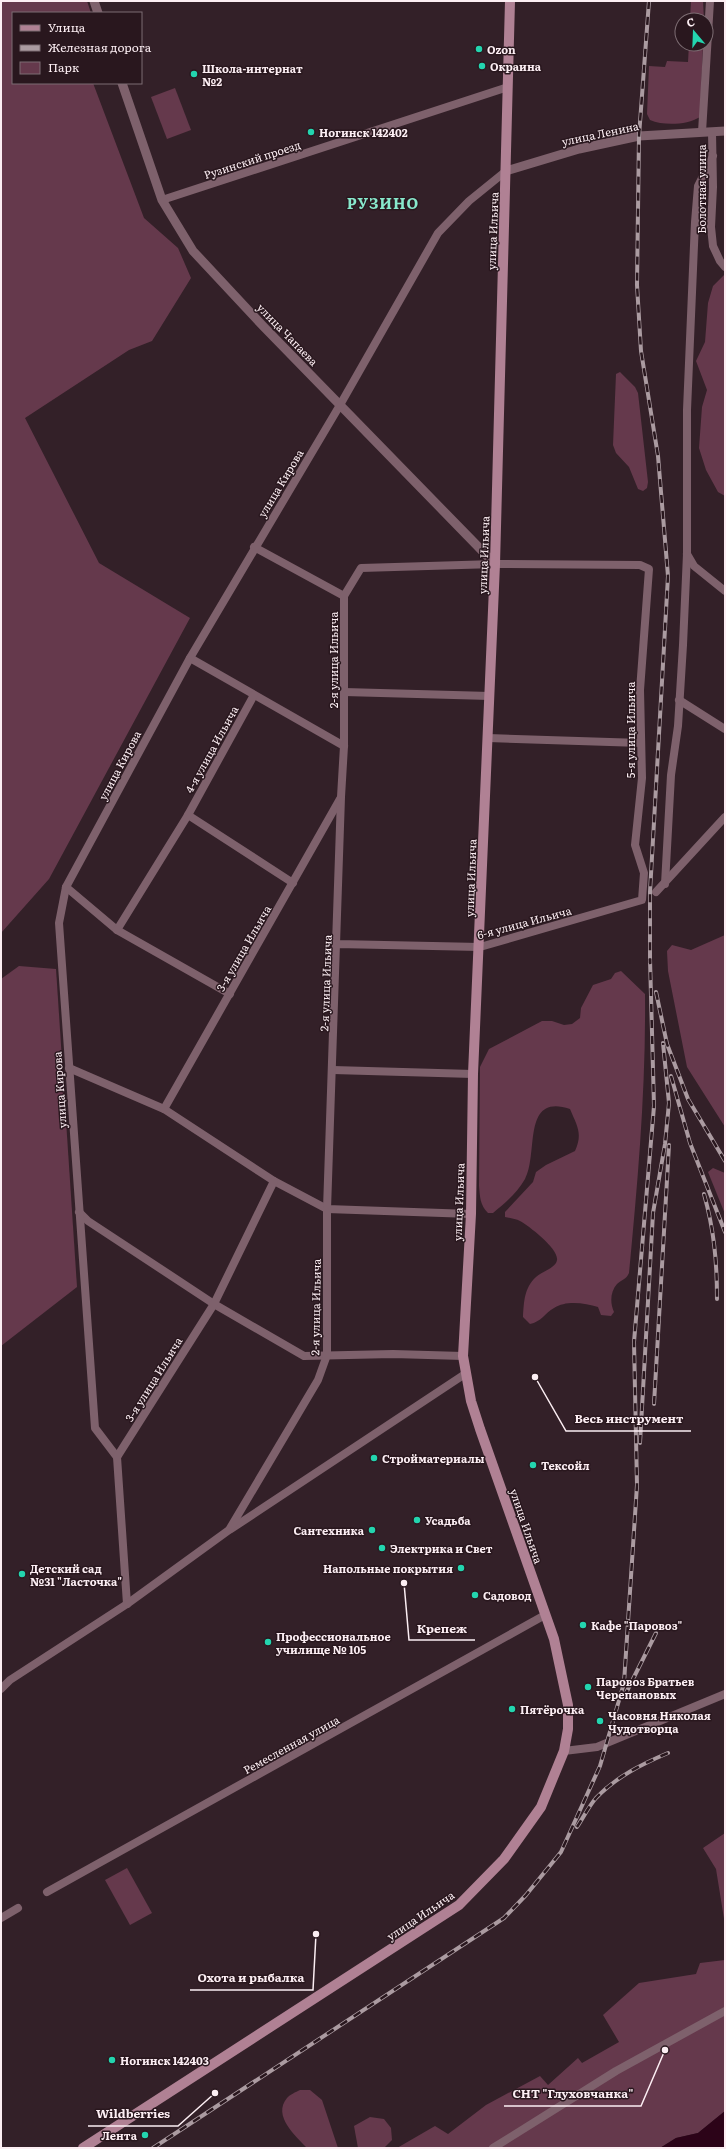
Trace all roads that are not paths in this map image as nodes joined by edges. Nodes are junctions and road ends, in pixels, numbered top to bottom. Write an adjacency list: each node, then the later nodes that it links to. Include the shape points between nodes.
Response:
1 (94, 1): 4 (street)
2 (510, 1): 6 (main road, улица Ильича)
3 (710, 1): 7 (street)
4 (98, 12)
5 (122, 84): 12 (street, улица Чапаева)
6 (508, 87): 11 (main road, улица Ильича); 12 (street, Рузинский проезд)
7 (702, 132): 8 (street, улица Ленина); 11 (street, улица Ленина, via 640,136 579,148)
8 (712, 132): 9 (street, улица Ленина); 10 (street, Болотная улица)
9 (725, 132)
10 (712, 156): 13 (street, Болотная улица, via 713,246); 16 (street, via 698,186 694,222 686,425)
11 (506, 171): 14 (street, улица Кирова, via 469,201 438,233); 17 (main road, улица Ильича)
12 (162, 200): 14 (street, улица Чапаева, via 193,252)
13 (725, 267)
14 (340, 405): 15 (street, улица Кирова); 17 (street, улица Чапаева)
15 (254, 547): 20 (street); 21 (street, улица Кирова)
16 (687, 554): 19 (street, via 694,566); 25 (street)
17 (495, 564): 18 (street, 2-я улица Ильича); 20 (street, 2-я улица Ильича, via 361,568); 24 (main road, улица Ильича)
18 (640, 565): 28 (street, 5-я улица Ильича, via 649,569 640,690)
19 (725, 591)
20 (344, 596): 22 (street, 2-я улица Ильича)
21 (190, 658): 23 (street); 35 (street, улица Кирова)
22 (344, 692): 24 (street); 29 (street, 2-я улица Ильича)
23 (254, 694): 29 (street); 31 (street, 4-я улица Ильича)
24 (490, 696): 27 (main road, улица Ильича)
25 (679, 700): 26 (street); 34 (street, via 671,775)
26 (725, 729)
27 (488, 738): 28 (street); 40 (main road, улица Ильича)
28 (641, 743): 37 (street, 5-я улица Ильича, via 642,778 636,845 644,873)
29 (344, 746): 30 (street, 2-я улица Ильича)
30 (341, 797): 33 (street, 3-я улица Ильича); 39 (street, 2-я улица Ильича)
31 (188, 815): 33 (street); 38 (street, 4-я улица Ильича)
32 (725, 817): 34 (street)
33 (293, 883): 41 (street, 3-я улица Ильича)
34 (665, 884): 36 (street)
35 (66, 887): 38 (street); 42 (street, улица Кирова, via 59,923)
36 (656, 892)
37 (642, 900): 40 (street, 6-я улица Ильича)
38 (117, 930): 41 (street)
39 (337, 944): 40 (street, 6-я улица Ильича); 43 (street, 2-я улица Ильича)
40 (480, 947): 44 (main road, улица Ильича)
41 (230, 994): 45 (street, 3-я улица Ильича)
42 (68, 1068): 45 (street); 48 (street, улица Кирова)
43 (333, 1070): 44 (street); 47 (street, 2-я улица Ильича)
44 (473, 1074): 49 (main road, улица Ильича)
45 (164, 1108): 46 (street)
46 (274, 1181): 47 (street); 50 (street, 3-я улица Ильича)
47 (327, 1209): 49 (street); 51 (street, 2-я улица Ильича)
48 (79, 1212): 50 (street, via 88,1221); 54 (street, улица Кирова, via 96,1428)
49 (471, 1214): 52 (main road, улица Ильича)
50 (214, 1304): 51 (street, via 304,1356); 54 (street, 3-я улица Ильича)
51 (327, 1355): 52 (street); 55 (street, 2-я улица Ильича, via 318,1380)
52 (463, 1356): 53 (main road, улица Ильича)
53 (465, 1374): 55 (street); 57 (main road, улица Ильича, via 480,1429)
54 (117, 1457): 56 (street)
55 (229, 1530): 56 (street, 2-я улица Ильича)
56 (127, 1604): 58 (street, 2-я улица Ильича, via 10,1680)
57 (545, 1615): 60 (main road, улица Ильича, via 554,1639 568,1705 568,1729); 61 (street, Ремесленная улица)
58 (1, 1689)
59 (725, 1694): 60 (street, via 597,1747)
60 (564, 1751): 65 (main road, улица Ильича, via 541,1807 509,1853 459,1905)
61 (47, 1892)
62 (18, 1908): 63 (street)
63 (1, 1918)
64 (725, 2011): 66 (street, via 616,2071)
65 (82, 2148)
66 (493, 2148)

